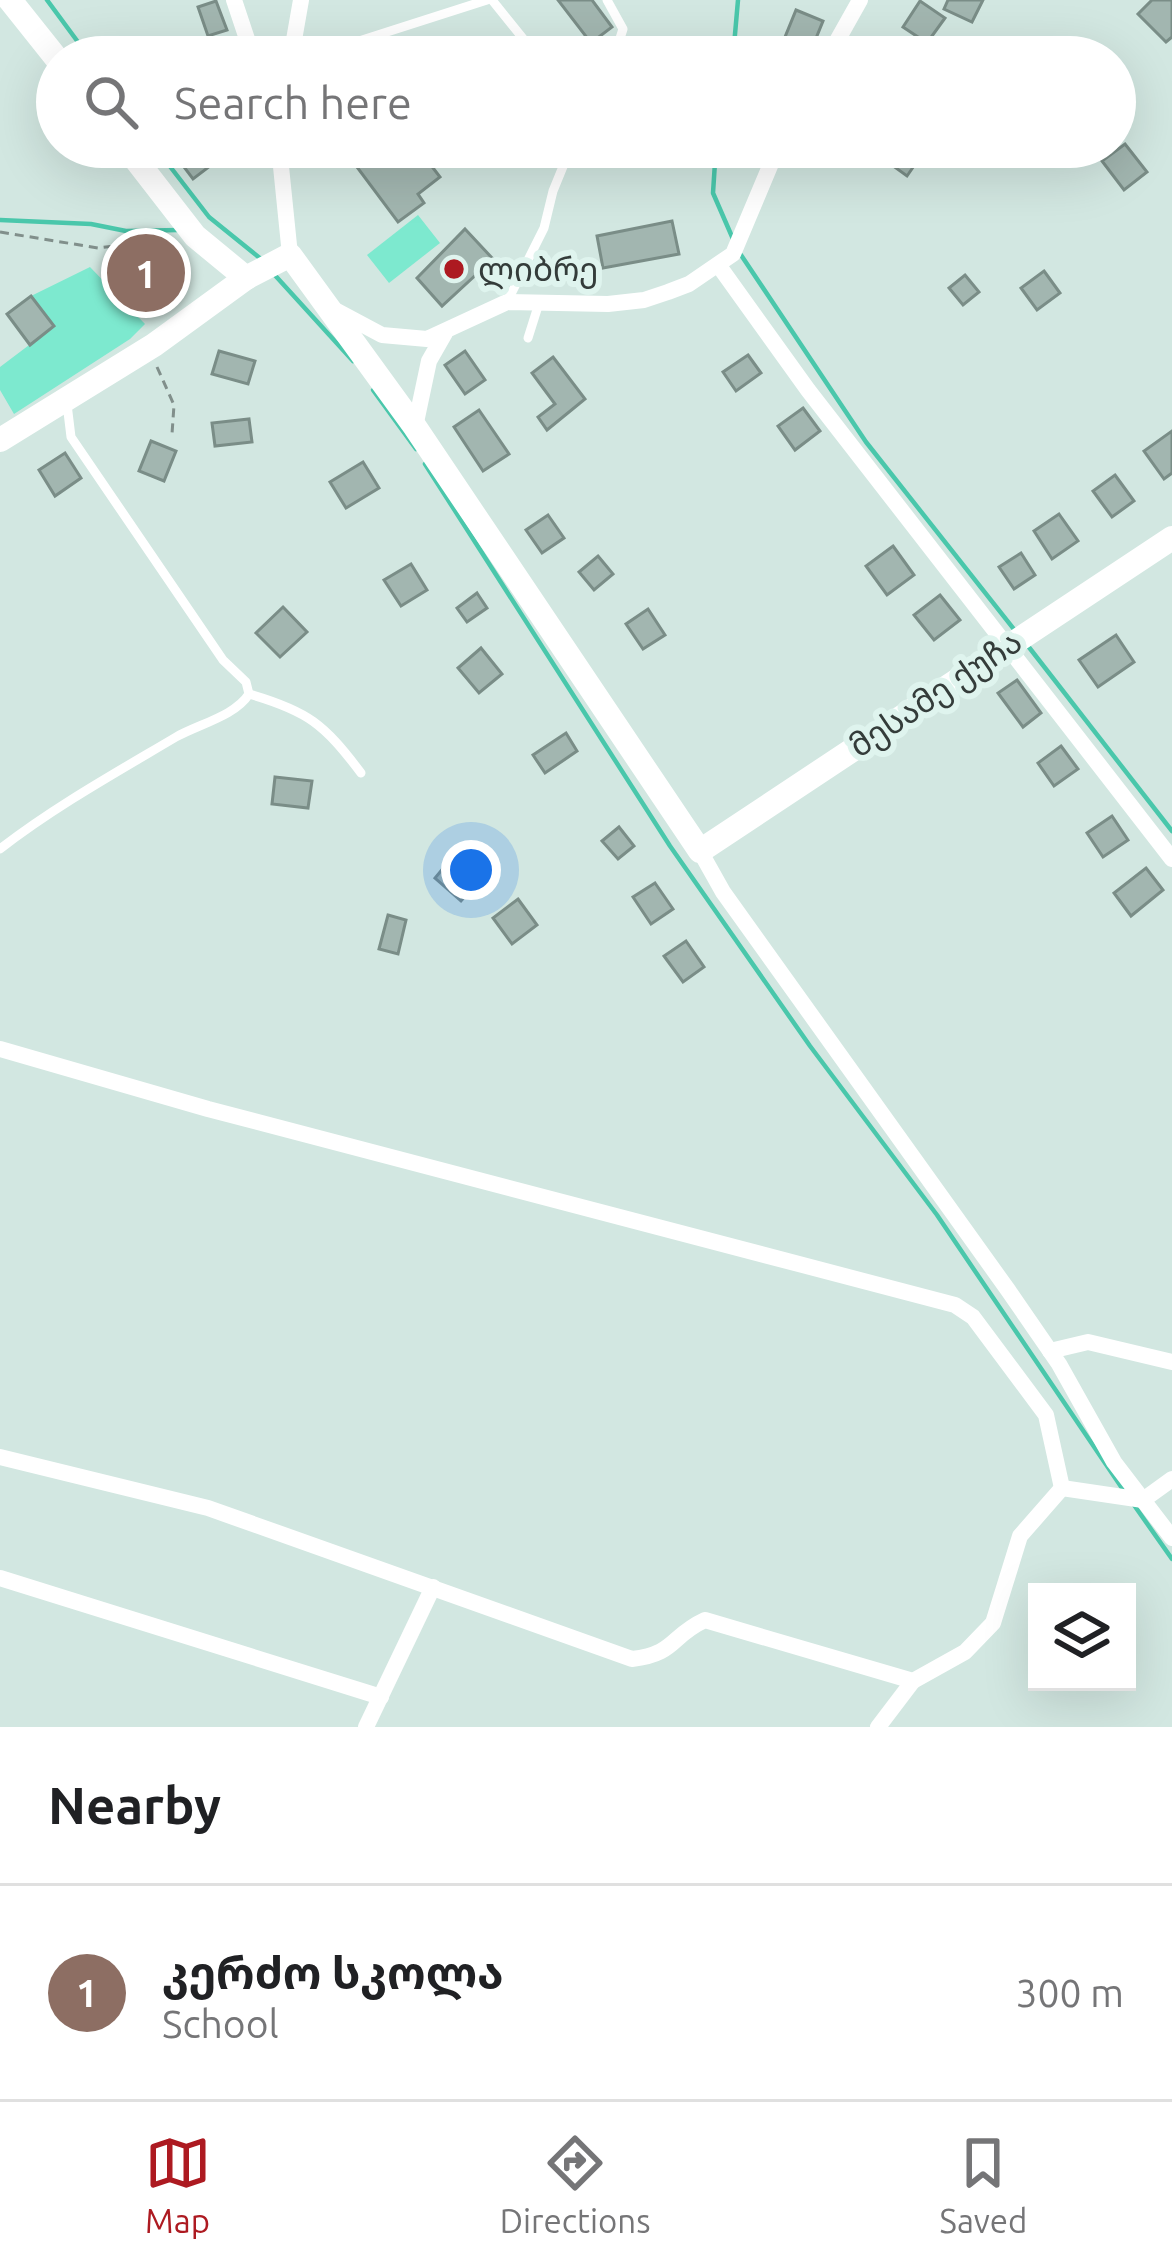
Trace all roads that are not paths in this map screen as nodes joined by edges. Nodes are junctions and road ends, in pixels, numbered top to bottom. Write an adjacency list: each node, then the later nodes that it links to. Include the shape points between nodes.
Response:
1 (10, 0): 7 (street)
2 (234, 0): 8 (street)
3 (302, 0): 9 (street)
4 (490, 0): 10 (lane); 11 (lane)
5 (607, 0): 12 (lane)
6 (860, 0): 13 (street)
7 (39, 36)
8 (246, 36)
9 (295, 36)
10 (376, 36)
11 (520, 36)
12 (621, 36)
13 (839, 36)
14 (143, 168): 20 (street, via 195,236)
15 (281, 168): 18 (street)
16 (563, 168): 22 (lane)
17 (768, 168): 19 (street, via 741,241)
18 (290, 255): 20 (street); 23 (street)
19 (719, 266): 21 (street, via 644,300); 30 (street)
20 (246, 278): 26 (street)
21 (540, 300): 22 (street); 25 (lane)
22 (507, 302): 24 (street)
23 (331, 308): 24 (street, via 382,335); 27 (street)
24 (446, 333): 27 (street, via 428,361)
25 (528, 338)
26 (66, 399): 28 (street); 31 (lane, via 71,437)
27 (416, 427): 34 (street)
28 (0, 440)
29 (1172, 538): 30 (street, მესამე ქუჩა)
30 (1005, 646): 34 (street, მესამე ქუჩა); 35 (street)
31 (248, 694): 32 (lane, via 291,706 330,731); 33 (lane, via 237,708 128,765)
32 (362, 772)
33 (0, 849)
34 (700, 851): 37 (street)
35 (1172, 859)
36 (0, 1049): 41 (street, via 955,1305 973,1317 1046,1414)
37 (1050, 1351): 38 (street, via 1088,1342); 42 (street)
38 (1172, 1362)
39 (0, 1457): 45 (street, via 208,1508)
40 (1172, 1479): 42 (street)
41 (1062, 1488): 42 (street); 46 (street, via 1020,1536 993,1623 964,1652)
42 (1143, 1500): 43 (street)
43 (1172, 1538)
44 (0, 1578): 47 (street)
45 (433, 1587): 46 (street, via 632,1659 660,1656 705,1621); 47 (street)
46 (913, 1681): 49 (street)
47 (381, 1696): 48 (street)
48 (366, 1727)
49 (878, 1727)

